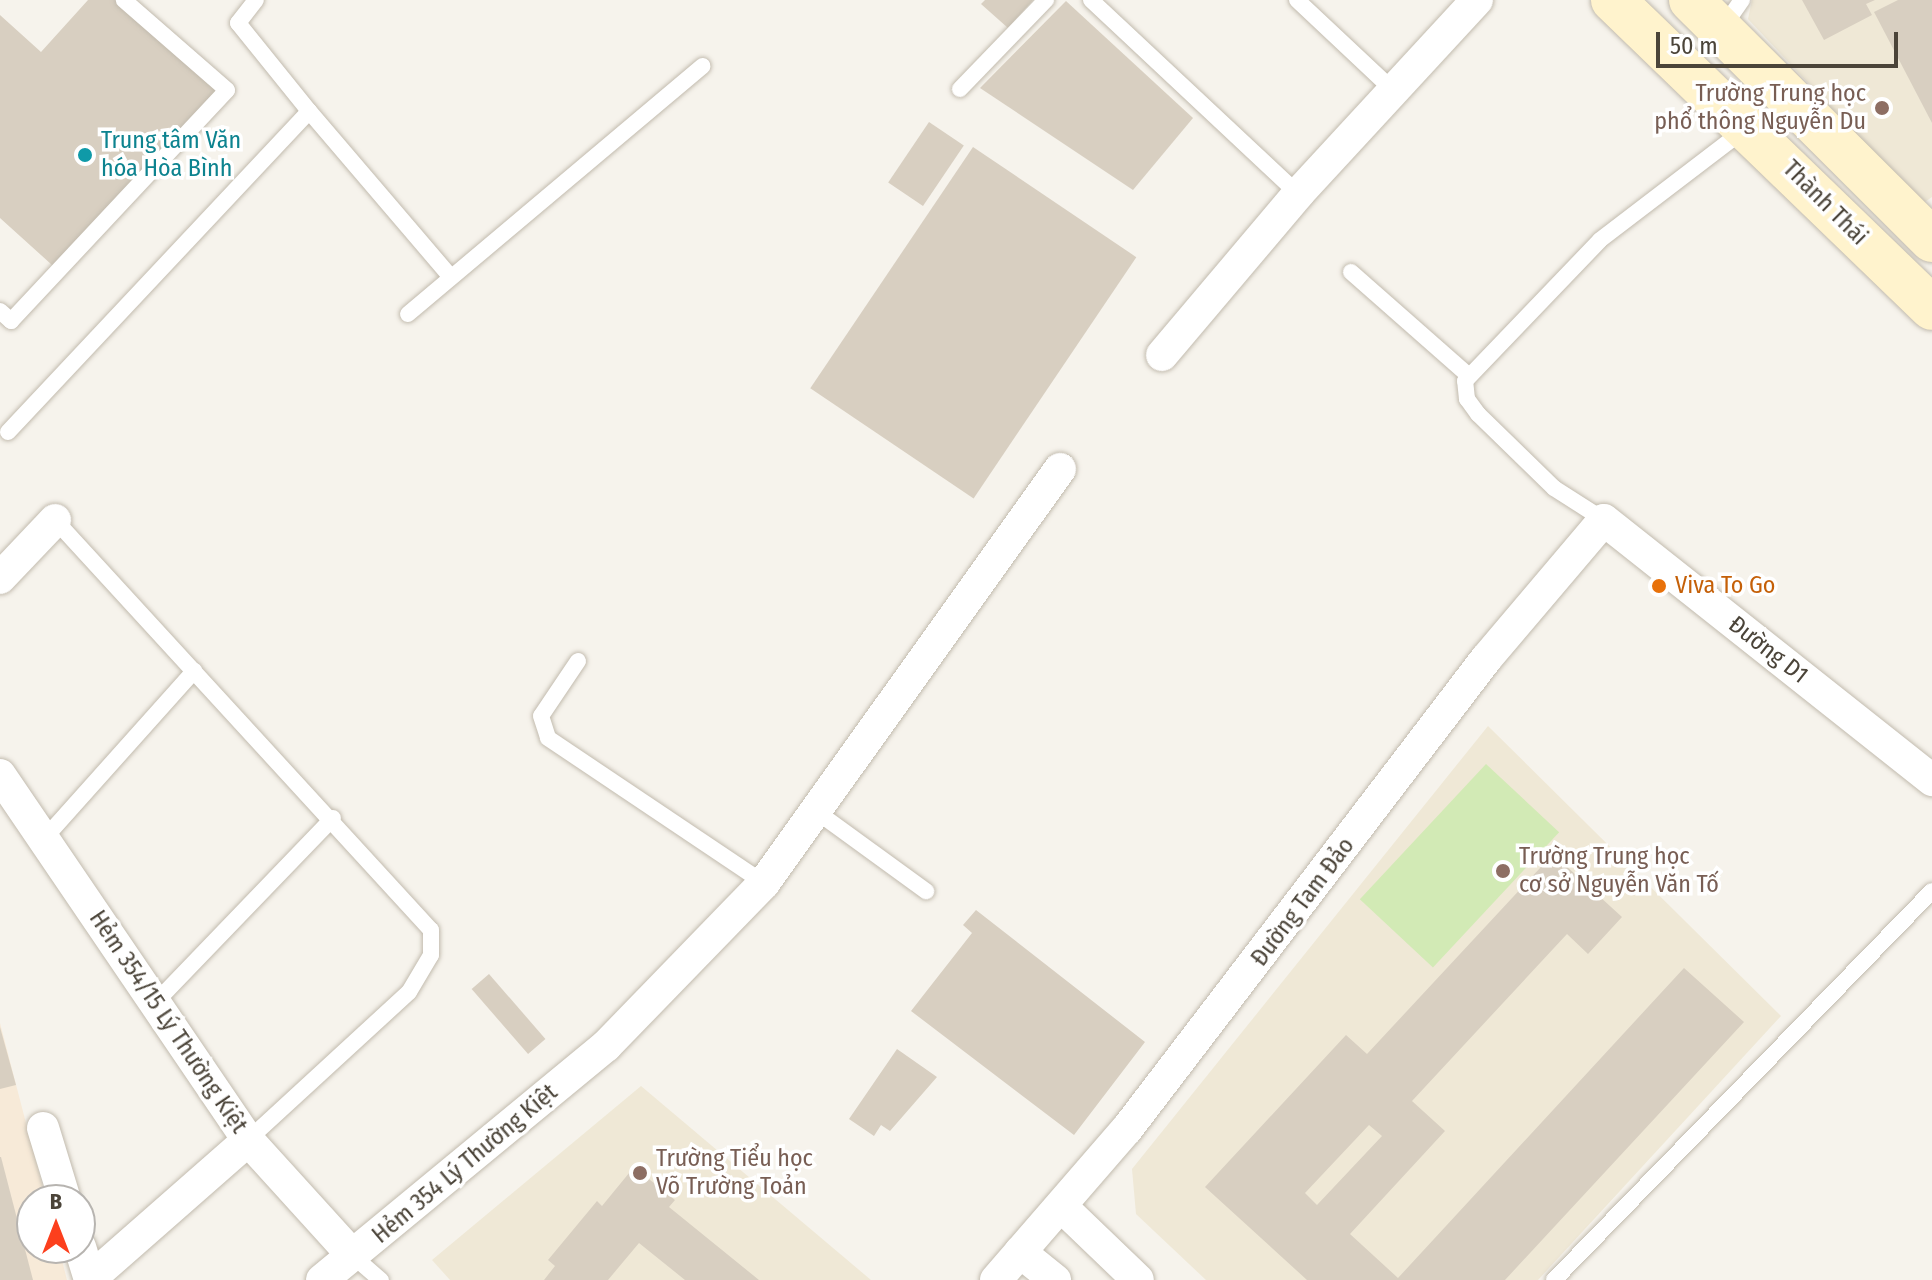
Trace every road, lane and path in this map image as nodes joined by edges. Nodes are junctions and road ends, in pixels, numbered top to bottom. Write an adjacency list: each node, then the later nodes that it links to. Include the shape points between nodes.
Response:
1 (124, 0): 20 (lane, via 227,90 11,321)
2 (256, 0): 12 (lane, via 238,23)
3 (1046, 0): 10 (lane)
4 (1091, 0): 14 (lane)
5 (1297, 0): 11 (lane)
6 (1477, 0): 11 (street)
7 (1613, 0): 13 (main road, Thành Thái)
8 (1718, 10): 15 (main road, Thành Thái)
9 (703, 66): 17 (lane)
10 (960, 89)
11 (1393, 90): 14 (street)
12 (309, 111): 17 (lane); 24 (lane)
13 (1749, 127): 18 (main road, Thành Thái); 23 (lane, via 1600,240)
14 (1298, 194): 22 (street)
15 (1932, 243): 18 (main road)
16 (1351, 272): 23 (lane)
17 (450, 276): 21 (lane)
18 (1898, 276): 19 (main road, Thành Thái)
19 (1932, 308)
20 (0, 311)
21 (408, 314)
22 (1162, 355)
23 (1469, 376): 27 (lane, via 1467,399 1478,414 1554,488)
24 (8, 432)
25 (1060, 469): 33 (street, Hẻm 354 Lý Thường Kiệt)
26 (55, 520): 28 (street); 30 (lane)
27 (1604, 520): 32 (street, Đường D1); 43 (street, Đường Tam Đảo, via 1486,659 1201,1037)
28 (0, 578)
29 (578, 661): 36 (lane, via 541,716 548,738)
30 (194, 671): 34 (lane); 35 (lane)
31 (0, 775): 35 (street, Hẻm 354/15 Lý Thường Kiệt)
32 (1932, 780)
33 (813, 809): 36 (street, Hẻm 354 Lý Thường Kiệt); 37 (lane)
34 (333, 818): 39 (lane); 41 (lane, via 431,930 431,955 409,992)
35 (43, 840): 39 (street, Hẻm 354/15 Lý Thường Kiệt)
36 (764, 883): 45 (street, Hẻm 354 Lý Thường Kiệt, via 606,1046)
37 (926, 891)
38 (1932, 891): 52 (lane)
39 (154, 1004): 41 (street, Hẻm 354/15 Lý Thường Kiệt)
40 (43, 1128): 42 (street)
41 (248, 1140): 45 (street, Hẻm 354/15 Lý Thường Kiệt); 46 (street, via 90,1279)
42 (60, 1184)
43 (1062, 1207): 44 (street, Đường Tam Đảo); 51 (street)
44 (1020, 1252): 49 (street, Đường Tam Đảo); 50 (street)
45 (353, 1256): 47 (street, Hẻm 354 Lý Thường Kiệt); 48 (lane)
46 (85, 1264)
47 (322, 1280)
48 (381, 1280)
49 (996, 1280)
50 (1055, 1280)
51 (1138, 1280)
52 (1554, 1280)

